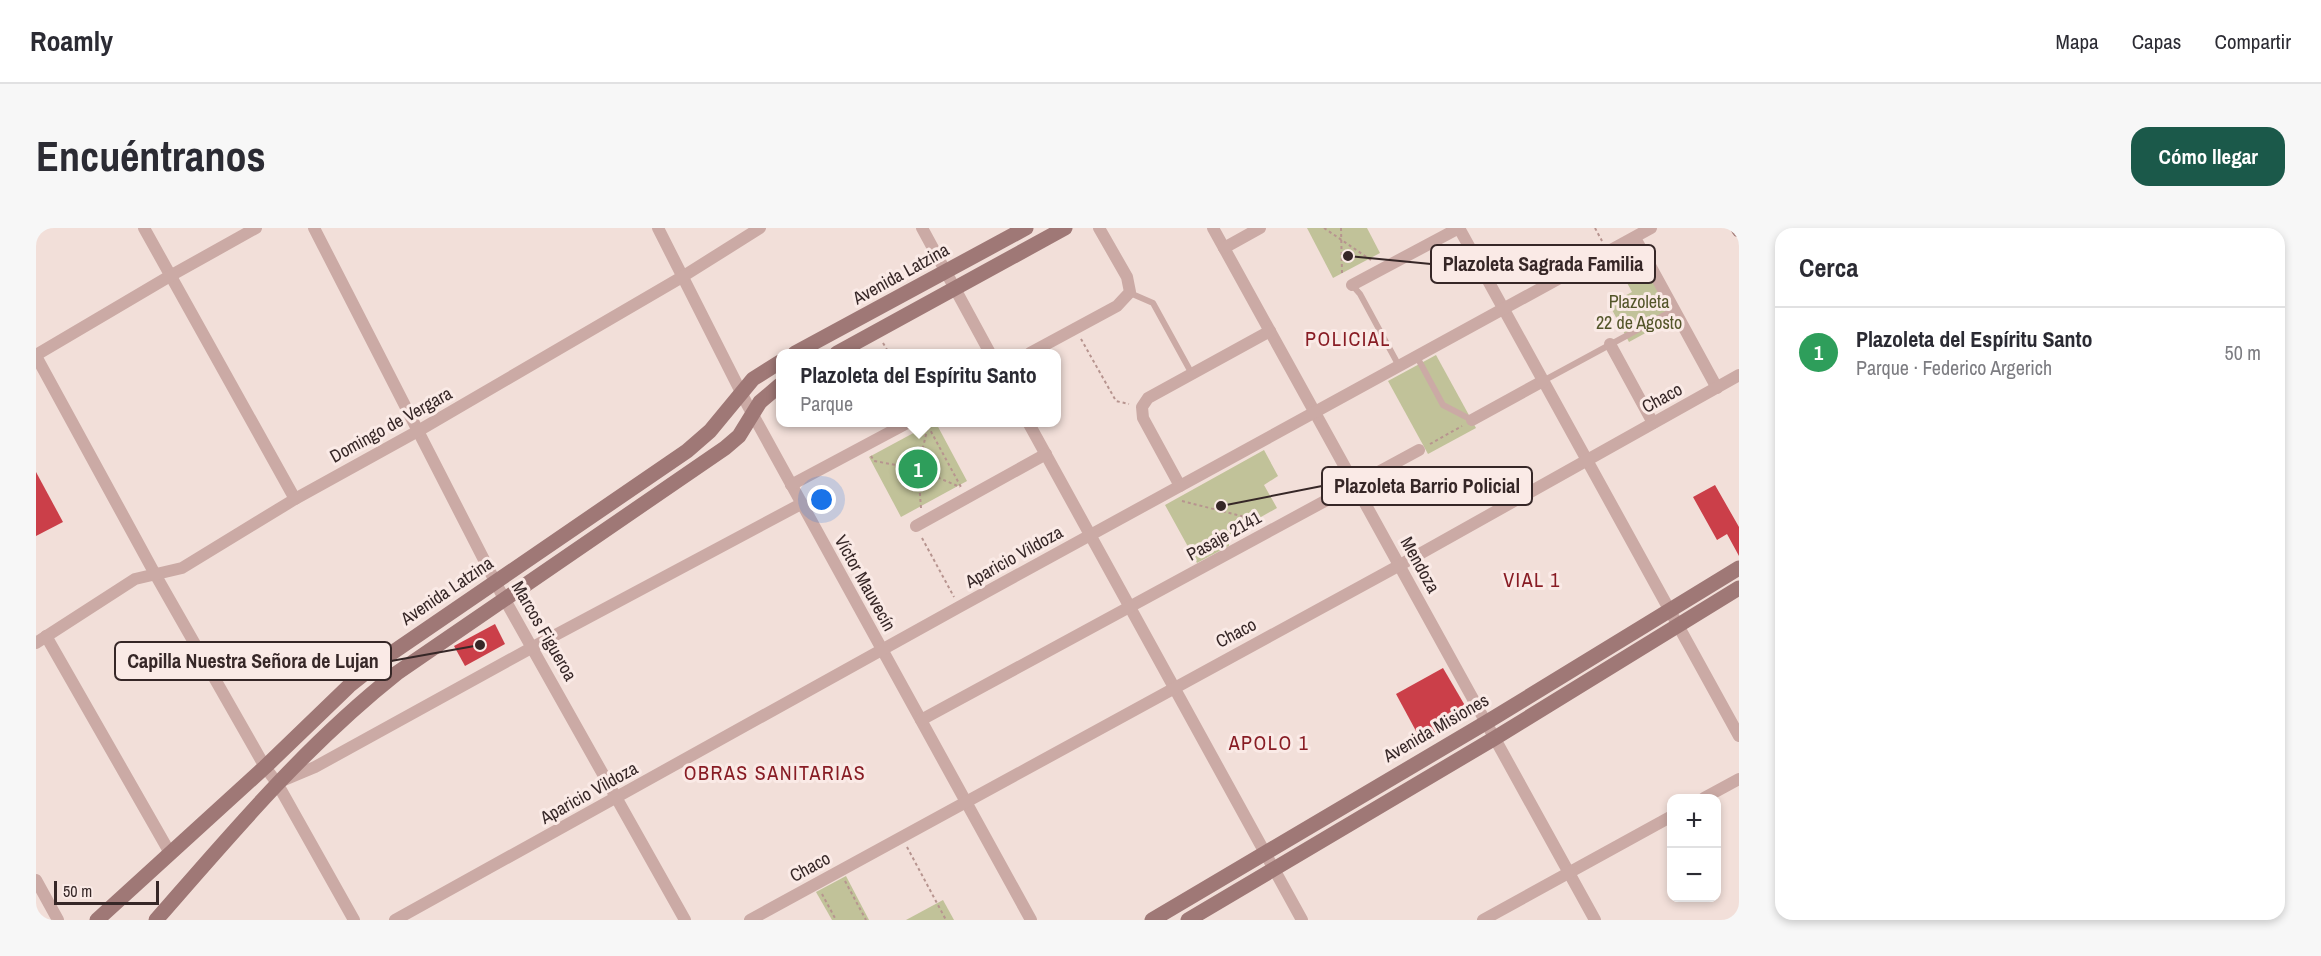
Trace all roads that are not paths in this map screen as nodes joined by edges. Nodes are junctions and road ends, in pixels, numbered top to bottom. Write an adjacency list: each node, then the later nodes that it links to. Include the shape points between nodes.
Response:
1 (144, 228): 17 (street)
2 (256, 228): 17 (street)
3 (314, 228): 46 (street, Marcos Figueroa)
4 (658, 228): 18 (street, Víctor Mauvecín)
5 (760, 228): 18 (street, Domingo de Vergara)
6 (922, 228): 16 (street)
7 (1026, 228): 16 (street, Avenida Latzina)
8 (1065, 228): 20 (street)
9 (1099, 228): 21 (street)
10 (1213, 228): 15 (street, Mendoza)
11 (1260, 228): 15 (street)
12 (1459, 228): 19 (street); 22 (street)
13 (1652, 228): 14 (street, Aparicio Vildoza)
14 (1635, 238): 22 (street, Aparicio Vildoza); 23 (street)
15 (1224, 248): 24 (street, Mendoza)
16 (945, 272): 20 (street); 26 (street, Avenida Latzina)
17 (170, 276): 30 (street); 53 (street)
18 (682, 277): 39 (street, Víctor Mauvecín); 46 (street, Domingo de Vergara)
19 (1352, 285): 33 (lane)
20 (955, 288): 27 (street); 28 (street)
21 (1130, 292): 29 (street, via 1118,306); 34 (lane, via 1153,303)
22 (1503, 308): 31 (street, Aparicio Vildoza); 36 (street)
23 (1675, 310): 25 (lane); 38 (street)
24 (1270, 331): 34 (street); 40 (street, Mendoza)
25 (1610, 345): 36 (lane); 43 (street)
26 (804, 349)
27 (846, 349)
28 (987, 349)
29 (1039, 349)
30 (36, 355): 59 (street)
31 (1417, 357): 33 (street, Aparicio Vildoza); 42 (lane, via 1443,405)
32 (776, 365): 39 (street, Avenida Latzina, via 753,379)
33 (1399, 367): 40 (street, Aparicio Vildoza)
34 (1192, 374): 52 (street, via 1148,398 1142,407 1143,418)
35 (1739, 375): 38 (street, Chaco)
36 (1543, 381): 42 (street); 49 (street)
37 (776, 388): 41 (street, via 760,402)
38 (1717, 388): 43 (street, Chaco)
39 (741, 393): 41 (street, Víctor Mauvecín); 60 (street, Avenida Latzina, via 710,431 687,451)
40 (1316, 413): 51 (street, Mendoza); 52 (street, Aparicio Vildoza)
41 (753, 416): 50 (street, Víctor Mauvecín); 62 (street, via 725,448)
42 (1472, 420)
43 (1653, 423): 49 (street, Chaco)
44 (901, 427): 50 (street)
45 (1030, 427): 48 (street)
46 (418, 431): 53 (street, Domingo de Vergara); 60 (street, Marcos Figueroa)
47 (1419, 450): 51 (street, Pasaje 2141)
48 (1046, 454): 55 (street); 56 (street)
49 (1587, 460): 57 (street, Chaco); 64 (street)
50 (791, 485): 54 (street, Víctor Mauvecín)
51 (1356, 485): 57 (street, Mendoza); 63 (street, Pasaje 2141)
52 (1180, 486): 56 (street, Aparicio Vildoza)
53 (295, 499): 59 (street, Domingo de Vergara, via 182,568)
54 (801, 504): 67 (street); 68 (street, Víctor Mauvecín)
55 (915, 526)
56 (1090, 536): 63 (street); 68 (street, Aparicio Vildoza)
57 (1400, 565): 69 (street, Chaco); 71 (street, Mendoza)
58 (1739, 568): 64 (street, Avenida Misiones)
59 (155, 574): 66 (street, Domingo de Vergara, via 135,579); 74 (street)
60 (495, 582): 62 (street, Marcos Figueroa); 74 (street, Avenida Latzina, via 383,659)
61 (1739, 588): 65 (street, Avenida Misiones)
62 (505, 599): 67 (street, Marcos Figueroa); 76 (street, via 397,672)
63 (1130, 608): 69 (street); 70 (street, Pasaje 2141)
64 (1669, 610): 65 (street); 71 (street, Avenida Misiones)
65 (1678, 626): 72 (street); 73 (street, Avenida Misiones)
66 (41, 640): 82 (street)
67 (533, 647): 76 (street, via 315,767); 78 (street, Marcos Figueroa)
68 (882, 651): 70 (street, Víctor Mauvecín); 78 (street, Aparicio Vildoza)
69 (1174, 687): 79 (street, Chaco); 81 (street)
70 (921, 720): 79 (street, Víctor Mauvecín)
71 (1486, 722): 73 (street, Mendoza); 81 (street, Avenida Misiones)
72 (1739, 736)
73 (1495, 738): 83 (street, Avenida Misiones); 84 (street, Mendoza)
74 (265, 767): 76 (street); 82 (street, Avenida Latzina)
75 (1739, 779): 77 (street)
76 (278, 783): 88 (street); 89 (street)
77 (1711, 794)
78 (618, 797): 90 (street, Aparicio Vildoza); 91 (street, Marcos Figueroa)
79 (966, 802): 92 (street, Chaco); 93 (street, Víctor Mauvecín)
80 (1667, 818): 84 (street)
81 (1265, 852): 83 (street); 94 (street, Avenida Misiones)
82 (170, 853): 87 (street, Avenida Latzina)
83 (1273, 870): 95 (street, Avenida Misiones); 96 (street)
84 (1569, 873): 97 (street); 98 (street, Mendoza)
85 (36, 880): 86 (street)
86 (58, 920)
87 (98, 920)
88 (156, 920)
89 (354, 920)
90 (395, 920)
91 (685, 920)
92 (750, 920)
93 (1031, 920)
94 (1152, 920)
95 (1188, 920)
96 (1302, 920)
97 (1483, 920)
98 (1594, 920)

